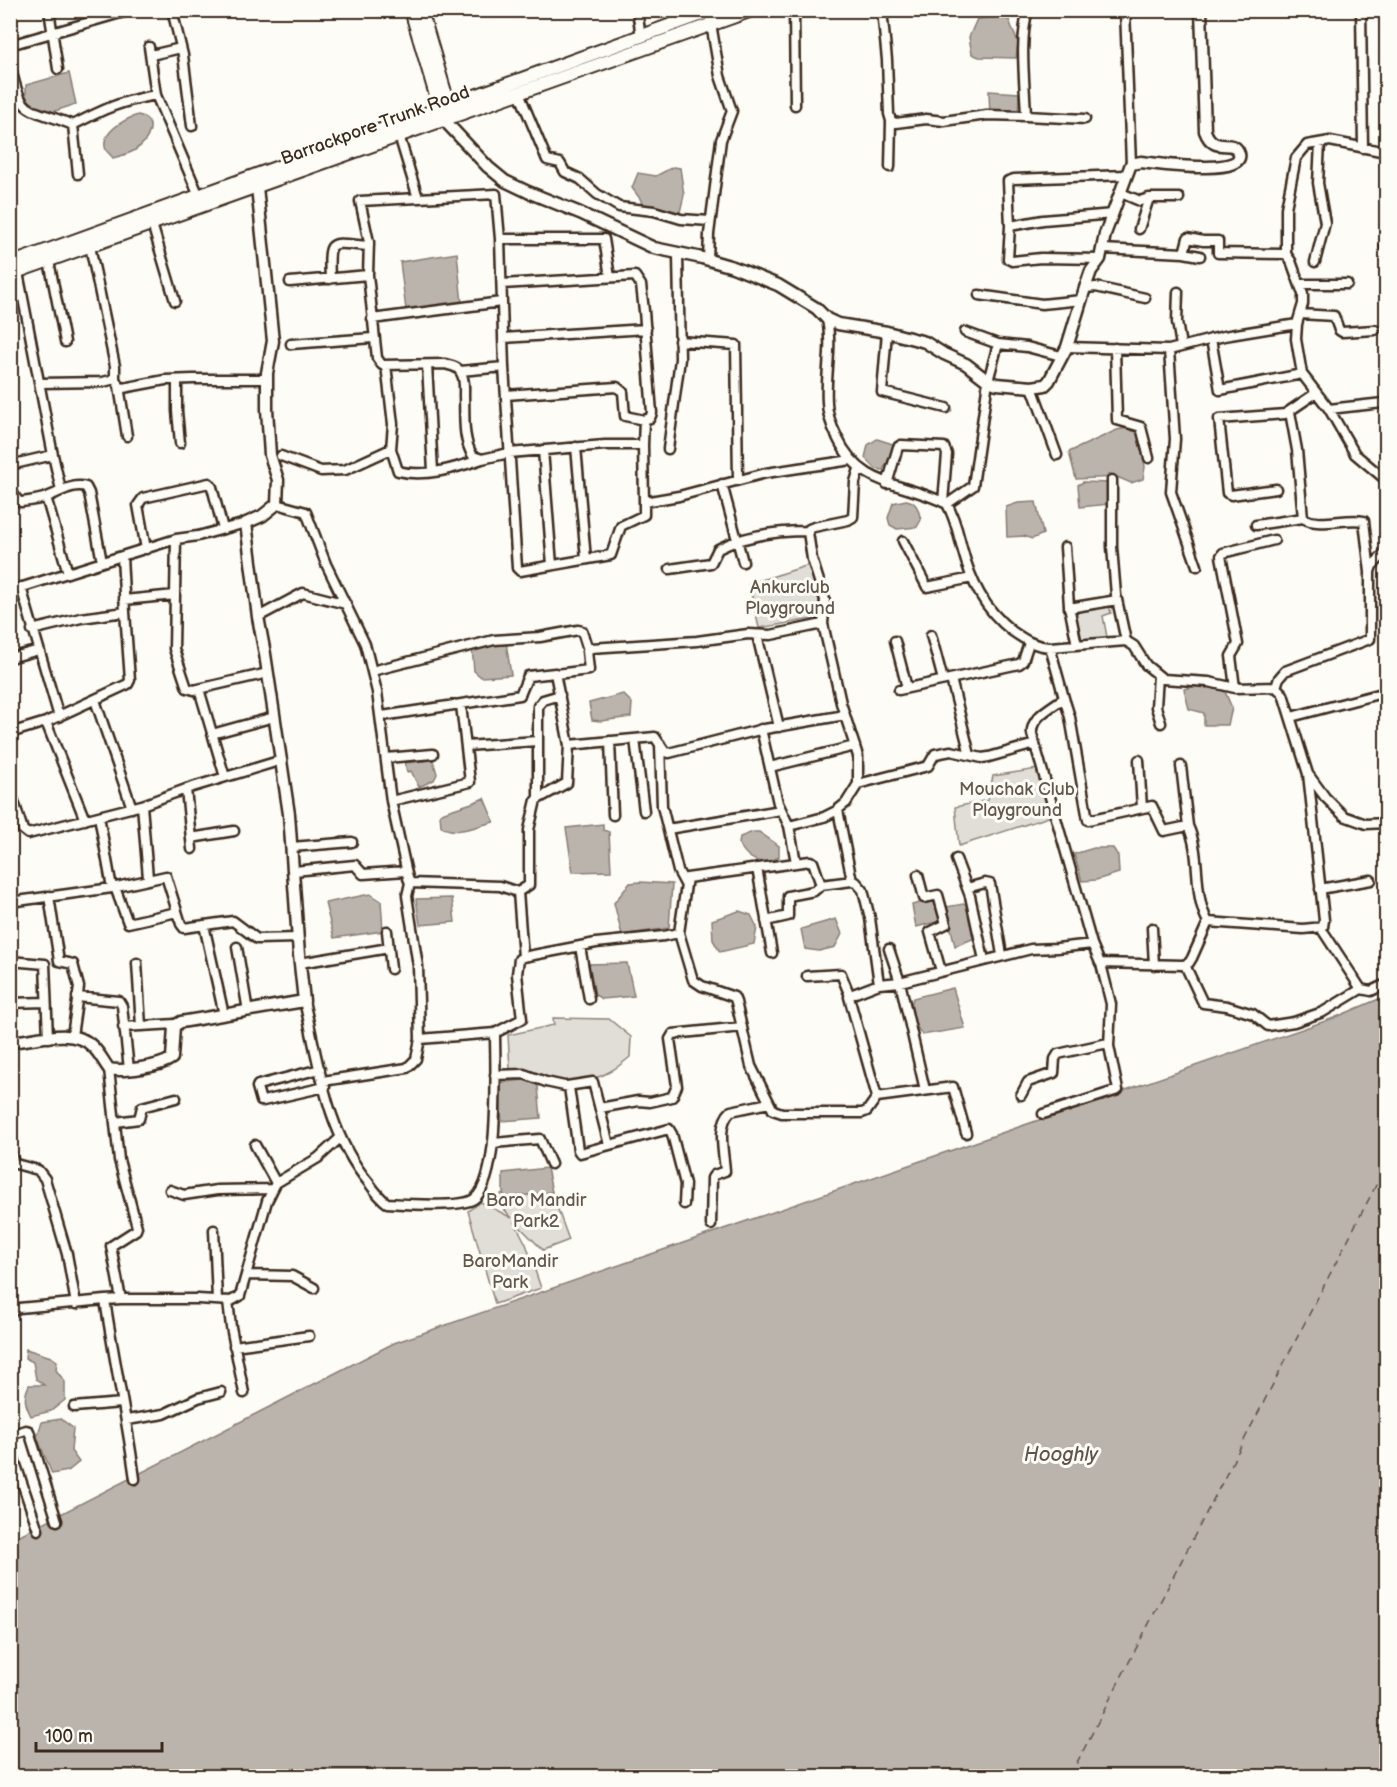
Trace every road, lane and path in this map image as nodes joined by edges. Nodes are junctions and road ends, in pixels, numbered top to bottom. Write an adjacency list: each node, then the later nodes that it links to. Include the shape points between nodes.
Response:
1 (49, 10): 17 (street)
2 (130, 10): 13 (street)
3 (411, 10): 26 (main road)
4 (421, 10): 26 (main road)
5 (637, 10): 18 (street)
6 (752, 10): 15 (main road, Barrackpore Trunk Road)
7 (794, 10): 25 (street)
8 (882, 10): 29 (street)
9 (1028, 10): 27 (street, via 1024,22)
10 (1125, 10): 36 (street)
11 (1201, 10): 36 (street, via 1205,131 1209,140 1237,148 1240,156 1232,164 1211,168)
12 (1361, 10): 34 (street)
13 (100, 14): 17 (street)
14 (173, 14): 20 (street)
15 (724, 15): 16 (main road, Barrackpore Trunk Road)
16 (711, 16): 18 (main road, Barrackpore Trunk Road); 23 (main road, Barrackpore Trunk Road); 47 (street, via 720,76 732,111 722,140)
17 (52, 32): 19 (street); 22 (street)
18 (641, 37): 26 (main road, Barrackpore Trunk Road)
19 (10, 45)
20 (181, 48): 24 (street, via 150,51); 31 (street)
21 (10, 63): 30 (street, via 24,106)
22 (58, 69)
23 (519, 93): 26 (main road, Barrackpore Trunk Road); 47 (street, via 547,160 560,163 565,172 597,194 619,207)
24 (156, 95): 30 (street, via 129,99); 42 (street)
25 (795, 105)
26 (447, 115): 32 (main road, Barrackpore Trunk Road); 57 (street, via 482,161 505,181 654,248)
27 (1026, 116): 28 (street); 29 (street)
28 (1085, 119)
29 (891, 122): 37 (street)
30 (73, 125): 38 (street)
31 (192, 126)
32 (397, 131): 40 (main road, Barrackpore Trunk Road); 42 (main road, Barrackpore Trunk Road); 43 (street)
33 (1320, 143): 34 (street, via 1330,141); 56 (street, via 1307,145 1296,159 1286,208); 61 (street, via 1318,183 1324,223)
34 (1363, 148): 35 (street)
35 (1386, 152)
36 (1131, 164): 39 (street)
37 (890, 167)
38 (78, 174)
39 (1125, 175): 41 (street); 49 (street, via 1008,181)
40 (257, 187): 48 (main road, Barrackpore Trunk Road); 101 (street, via 273,341)
41 (1121, 193): 44 (street, via 1140,201); 46 (street)
42 (199, 196): 62 (main road, Barrackpore Trunk Road)
43 (418, 198): 51 (street, via 496,194); 53 (street, via 360,201)
44 (1149, 198): 45 (street); 50 (street)
45 (1179, 198)
46 (1113, 214): 49 (street); 55 (street)
47 (710, 221): 59 (street)
48 (152, 224): 52 (main road, Barrackpore Trunk Road); 75 (street)
49 (1010, 226): 55 (street, via 1007,254 1012,261)
50 (1139, 229)
51 (500, 239): 64 (street, via 604,239); 67 (street)
52 (90, 246): 60 (main road, Barrackpore Trunk Road); 104 (street)
53 (369, 246): 63 (street); 65 (street, via 332,246)
54 (1184, 253): 55 (street); 56 (street, via 1188,238 1218,241 1218,253); 58 (street)
55 (1101, 254): 70 (street)
56 (1286, 254): 68 (street)
57 (678, 255): 59 (street); 88 (street)
58 (1200, 256)
59 (708, 260): 79 (street, via 778,285)
60 (50, 261): 62 (main road, Barrackpore Trunk Road); 89 (street)
61 (1315, 262)
62 (13, 270): 105 (street)
63 (368, 275): 65 (street); 78 (street)
64 (610, 278): 67 (street); 81 (street, via 635,276 641,285)
65 (330, 279): 66 (street)
66 (290, 282)
67 (502, 284): 76 (street)
68 (1301, 284): 69 (street); 77 (street)
69 (1347, 284)
70 (1085, 288): 73 (street); 74 (street)
71 (1178, 292): 92 (street)
72 (979, 295): 74 (street, via 1042,304)
73 (1145, 298)
74 (1082, 300): 95 (street)
75 (175, 301)
76 (501, 302): 78 (street); 86 (street)
77 (1300, 314): 80 (street); 82 (street, via 1334,316 1342,332)
78 (372, 319): 85 (street)
79 (827, 319): 83 (street, via 851,328); 127 (street, via 831,349 826,404 832,428)
80 (1297, 324): 87 (street); 100 (street)
81 (646, 329): 86 (street); 113 (street, via 652,413)
82 (1375, 330)
83 (887, 332): 103 (street, via 925,342); 110 (street, via 882,392)
84 (965, 332): 91 (street)
85 (373, 338): 90 (street); 96 (street, via 377,358)
86 (503, 338): 98 (street)
87 (1211, 339): 92 (street); 100 (street, via 1220,390)
88 (679, 341): 119 (street); 131 (street, via 736,345)
89 (65, 342)
90 (291, 344)
91 (998, 344): 95 (street); 103 (street)
92 (1181, 346): 94 (street)
93 (1115, 348): 94 (street); 95 (street); 125 (street, via 1116,419 1141,427)
94 (1169, 350): 160 (street, via 1175,439 1171,492)
95 (1064, 351): 106 (street, via 1049,381)
96 (386, 365): 97 (street); 118 (street, via 393,424)
97 (427, 365): 99 (street, via 445,364); 130 (street)
98 (504, 367): 99 (street); 108 (street)
99 (460, 371): 126 (street, via 468,448 472,456)
100 (1302, 374): 107 (street)
101 (267, 379): 102 (street); 142 (street, via 270,455 278,480)
102 (177, 380): 104 (street, via 123,388); 115 (street)
103 (988, 381): 106 (street); 141 (street, via 973,486)
104 (117, 382): 105 (street); 114 (street)
105 (40, 383): 122 (street)
106 (1032, 387): 123 (street)
107 (1316, 393): 111 (street); 112 (street)
108 (506, 395): 113 (street, via 617,387 623,392 625,416); 121 (street)
109 (1383, 403): 111 (street)
110 (946, 408)
111 (1329, 409): 133 (street, via 1355,454)
112 (1290, 412): 137 (street, via 1219,419 1227,493); 143 (street)
113 (644, 420): 116 (street)
114 (127, 436)
115 (180, 443)
116 (643, 445): 117 (street); 140 (street)
117 (576, 447): 120 (street); 156 (street)
118 (391, 449): 124 (street, via 345,470 321,471); 130 (street, via 398,471)
119 (668, 449)
120 (543, 450): 121 (street); 159 (street)
121 (509, 453): 126 (street); 159 (street, via 517,568 523,571)
122 (53, 455): 128 (street); 138 (street)
123 (1057, 455)
124 (281, 456)
125 (1149, 458)
126 (482, 459): 130 (street)
127 (851, 460): 129 (street); 131 (street)
128 (10, 465)
129 (860, 469): 135 (street); 147 (street, via 852,519)
130 (433, 471)
131 (738, 480): 134 (street)
132 (1112, 480): 169 (street)
133 (1386, 480)
134 (722, 484): 140 (street); 150 (street)
135 (886, 484): 141 (street); 141 (street, via 901,445 944,447)
136 (11, 488): 139 (street, via 21,502)
137 (1276, 489)
138 (61, 490): 139 (street); 157 (street, via 86,487)
139 (46, 497): 163 (street)
140 (644, 502): 156 (street, via 644,515 622,526 612,554)
141 (945, 503): 164 (street, via 954,519)
142 (277, 504): 144 (street); 170 (street, via 306,512)
143 (1303, 518): 145 (street); 162 (street, via 1364,521)
144 (246, 523): 146 (street); 173 (street)
145 (1256, 525)
146 (223, 529): 148 (street); 153 (street, via 209,483 143,498 138,505)
147 (809, 531): 150 (street); 174 (street, via 812,559 825,600)
148 (176, 539): 153 (street); 167 (street)
149 (1274, 540): 192 (street, via 1221,556 1238,644 1231,656)
150 (737, 541): 158 (street); 161 (street, via 718,549 711,564)
151 (903, 541): 164 (street, via 927,587)
152 (1065, 547): 171 (street)
153 (146, 549): 155 (street)
154 (1386, 552): 162 (street)
155 (122, 556): 157 (street); 168 (street)
156 (586, 560): 159 (street)
157 (102, 562): 163 (street)
158 (743, 562)
159 (552, 565)
160 (1197, 566)
161 (670, 568)
162 (1370, 572): 191 (street, via 1370,639 1285,671)
163 (68, 573): 165 (street)
164 (972, 578): 180 (street, via 988,608)
165 (21, 588): 166 (street); 175 (street)
166 (10, 591)
167 (175, 595): 168 (street); 193 (street, via 176,658 187,688)
168 (124, 600): 172 (street)
169 (1117, 600): 171 (street); 179 (street)
170 (346, 604): 173 (street, via 303,593); 186 (street, via 365,644)
171 (1069, 608): 181 (street)
172 (125, 612): 175 (street); 197 (street, via 129,682)
173 (258, 617): 187 (street)
174 (823, 624): 176 (street); 199 (street)
175 (32, 630): 183 (street)
176 (757, 635): 184 (street); 206 (street)
177 (931, 635): 190 (street)
178 (895, 641): 190 (street, via 903,689)
179 (1126, 641): 181 (street); 189 (street)
180 (1029, 643): 182 (street); 190 (street, via 1019,664)
181 (1077, 645): 182 (street)
182 (1050, 647): 196 (street)
183 (39, 650): 185 (street); 201 (street)
184 (588, 650): 186 (street, via 582,630 578,630 494,640); 188 (street, via 589,670)
185 (10, 658)
186 (372, 671): 200 (street)
187 (268, 673): 193 (street); 202 (street)
188 (556, 674): 195 (street); 198 (street, via 528,676 520,696)
189 (1158, 676): 192 (street); 205 (street, via 1156,708)
190 (947, 680): 219 (street)
191 (1276, 687): 192 (street); 203 (street, via 1284,694)
192 (1235, 688)
193 (199, 689): 209 (street)
194 (1386, 692): 203 (street)
195 (560, 695): 211 (street, via 543,700 538,706); 215 (street)
196 (1064, 698): 214 (street, via 1035,721); 234 (street, via 1088,820)
197 (96, 700): 201 (street); 233 (street)
198 (461, 705): 200 (street); 216 (street)
199 (845, 714): 206 (street); 217 (street)
200 (382, 716): 220 (street)
201 (59, 717): 204 (street)
202 (274, 717): 209 (street); 222 (street)
203 (1291, 717): 225 (street)
204 (46, 722): 208 (street); 240 (street)
205 (1161, 723)
206 (779, 726): 207 (street)
207 (761, 729): 213 (street, via 669,753); 224 (street)
208 (10, 733)
209 (212, 734): 226 (street)
210 (635, 739): 212 (street); 213 (street, via 655,737); 237 (street)
211 (537, 741): 216 (street); 230 (street)
212 (610, 741): 215 (street); 238 (street)
213 (660, 744): 244 (street, via 660,791)
214 (1035, 744): 219 (street, via 989,757); 277 (street)
215 (569, 745): 230 (street, via 567,783)
216 (466, 746): 231 (street, via 470,782)
217 (855, 746): 224 (street); 227 (street)
218 (433, 754): 220 (street)
219 (970, 755): 227 (street, via 951,751 935,754 928,766)
220 (386, 758): 231 (street)
221 (1139, 759): 234 (street)
222 (282, 760): 226 (street); 248 (street)
223 (1181, 766): 243 (street)
224 (770, 767): 235 (street)
225 (1308, 774): 241 (street, via 1344,816 1366,824); 264 (street)
226 (225, 777): 229 (street)
227 (858, 784): 236 (street, via 846,804)
228 (10, 789): 240 (street, via 26,833)
229 (186, 789): 232 (street); 246 (street)
230 (538, 798): 265 (street, via 529,830 529,885)
231 (391, 801): 253 (street)
232 (142, 805): 233 (street); 256 (street)
233 (132, 808): 239 (street)
234 (1142, 808): 243 (street, via 1154,807 1164,831)
235 (781, 810): 242 (street); 244 (street)
236 (837, 810): 242 (street); 258 (street)
237 (644, 811)
238 (613, 815)
239 (99, 816): 240 (street); 262 (street)
240 (85, 820)
241 (1386, 824)
242 (789, 826): 251 (street)
243 (1188, 826): 270 (street)
244 (668, 829): 260 (street)
245 (234, 831): 246 (street)
246 (191, 838): 249 (street)
247 (352, 842): 248 (street)
248 (292, 847): 254 (street)
249 (192, 849)
250 (956, 859): 263 (street)
251 (796, 862): 252 (street); 261 (street, via 812,861)
252 (757, 868): 260 (street, via 687,878); 269 (street)
253 (406, 870): 254 (street, via 363,874 355,866); 259 (street)
254 (294, 871): 276 (street)
255 (918, 875): 293 (street, via 924,898 938,895 945,916 946,924 930,932)
256 (148, 878): 262 (street); 268 (street, via 166,876)
257 (1371, 880): 264 (street)
258 (852, 881): 261 (street); 296 (street, via 860,885 865,895)
259 (410, 883): 265 (street, via 500,886); 314 (street, via 407,896 418,966)
260 (685, 884): 275 (street)
261 (821, 885): 269 (street, via 814,891 788,896 788,916)
262 (114, 887): 266 (street); 268 (street, via 128,923)
263 (968, 888): 283 (street, via 990,884); 285 (street)
264 (1320, 889): 273 (street, via 1324,923)
265 (518, 892): 284 (street)
266 (49, 896): 267 (street); 300 (street, via 59,961 74,965)
267 (10, 902)
268 (177, 912): 271 (street, via 184,928)
269 (766, 921): 282 (street)
270 (1208, 922): 273 (street); 291 (street)
271 (204, 925): 276 (street, via 232,921 257,939); 306 (street)
272 (1152, 928): 290 (street)
273 (1321, 928): 298 (street)
274 (387, 931): 280 (street)
275 (679, 933): 278 (street); 309 (street, via 693,980 734,997)
276 (298, 938): 288 (street)
277 (1092, 944): 283 (street); 289 (street)
278 (580, 946): 284 (street); 301 (street)
279 (237, 947): 305 (street)
280 (389, 948): 288 (street); 292 (street)
281 (889, 949): 295 (street)
282 (772, 953)
283 (1002, 955): 285 (street)
284 (523, 957): 311 (street, via 519,959 517,974 522,1019)
285 (984, 960): 293 (street)
286 (10, 961): 303 (street, via 45,964)
287 (137, 963): 308 (street)
288 (300, 963): 302 (street)
289 (1101, 964): 290 (street); 316 (street, via 1112,1008)
290 (1154, 965): 291 (street)
291 (1185, 965): 298 (street, via 1203,1003 1253,1014 1268,1026 1323,1012)
292 (392, 969)
293 (941, 971): 295 (street)
294 (807, 976): 299 (street, via 841,974)
295 (900, 982): 296 (street); 323 (street)
296 (879, 984): 299 (street)
297 (1386, 984): 298 (street, via 1371,991)
298 (1361, 988)
299 (850, 996): 325 (street)
300 (77, 997): 310 (street, via 117,999 122,1006); 312 (street)
301 (589, 999)
302 (304, 1001): 305 (street); 319 (street)
303 (46, 1002): 304 (street); 313 (street)
304 (10, 1003)
305 (248, 1011): 306 (street)
306 (224, 1015): 307 (street)
307 (176, 1024): 308 (street); 318 (street, via 172,1058)
308 (141, 1026): 310 (street)
309 (742, 1026): 327 (street, via 753,1073); 328 (street, via 673,1034 670,1039 677,1086 674,1095)
310 (123, 1027): 318 (street)
311 (495, 1033): 314 (street); 320 (street)
312 (72, 1036): 313 (street); 317 (street, via 92,1046)
313 (48, 1038): 315 (street)
314 (420, 1039): 321 (street, via 416,1059 407,1068)
315 (10, 1042)
316 (1108, 1043): 324 (street, via 1058,1054 1054,1074 1028,1082); 329 (street, via 1118,1091)
317 (109, 1069): 318 (street); 330 (street)
318 (129, 1069)
319 (320, 1070): 321 (street); 321 (street, via 257,1087 263,1101)
320 (495, 1075): 322 (street, via 524,1074); 333 (street)
321 (324, 1084): 332 (street)
322 (567, 1086): 328 (street, via 593,1082); 335 (street, via 579,1152)
323 (925, 1090): 325 (street); 331 (street, via 954,1087)
324 (1021, 1095)
325 (878, 1097): 327 (street, via 862,1113 782,1113)
326 (176, 1098): 330 (street, via 142,1107 139,1119)
327 (769, 1103): 342 (street, via 728,1114 722,1139 725,1171 712,1178)
328 (600, 1108): 335 (street)
329 (1043, 1114)
330 (116, 1122): 346 (street, via 119,1160 137,1228 111,1246)
331 (966, 1133)
332 (340, 1138): 333 (street, via 385,1202 421,1205 468,1202 477,1197 490,1171); 339 (street, via 318,1158)
333 (493, 1143): 338 (street, via 540,1139)
334 (255, 1145): 339 (street)
335 (609, 1145): 341 (street, via 669,1129 685,1184)
336 (10, 1151): 337 (street)
337 (11, 1164): 350 (street, via 38,1170 45,1179 67,1254)
338 (550, 1164)
339 (274, 1186): 340 (street, via 184,1195); 344 (street)
340 (170, 1190)
341 (684, 1204)
342 (711, 1225)
343 (214, 1230): 348 (street)
344 (247, 1275): 345 (street, via 292,1276); 349 (street, via 240,1296)
345 (314, 1288)
346 (121, 1299): 347 (street); 348 (street)
347 (105, 1300): 350 (street); 356 (street)
348 (217, 1300): 349 (street)
349 (228, 1301): 353 (street)
350 (76, 1304): 351 (street)
351 (10, 1312)
352 (309, 1336): 353 (street)
353 (234, 1346): 355 (street)
354 (220, 1392): 358 (street, via 164,1414)
355 (244, 1393)
356 (122, 1403): 357 (street); 358 (street)
357 (74, 1407)
358 (127, 1420): 361 (street)
359 (10, 1435): 362 (street, via 29,1431)
360 (10, 1447): 363 (street)
361 (135, 1479)
362 (57, 1521)
363 (38, 1530)

